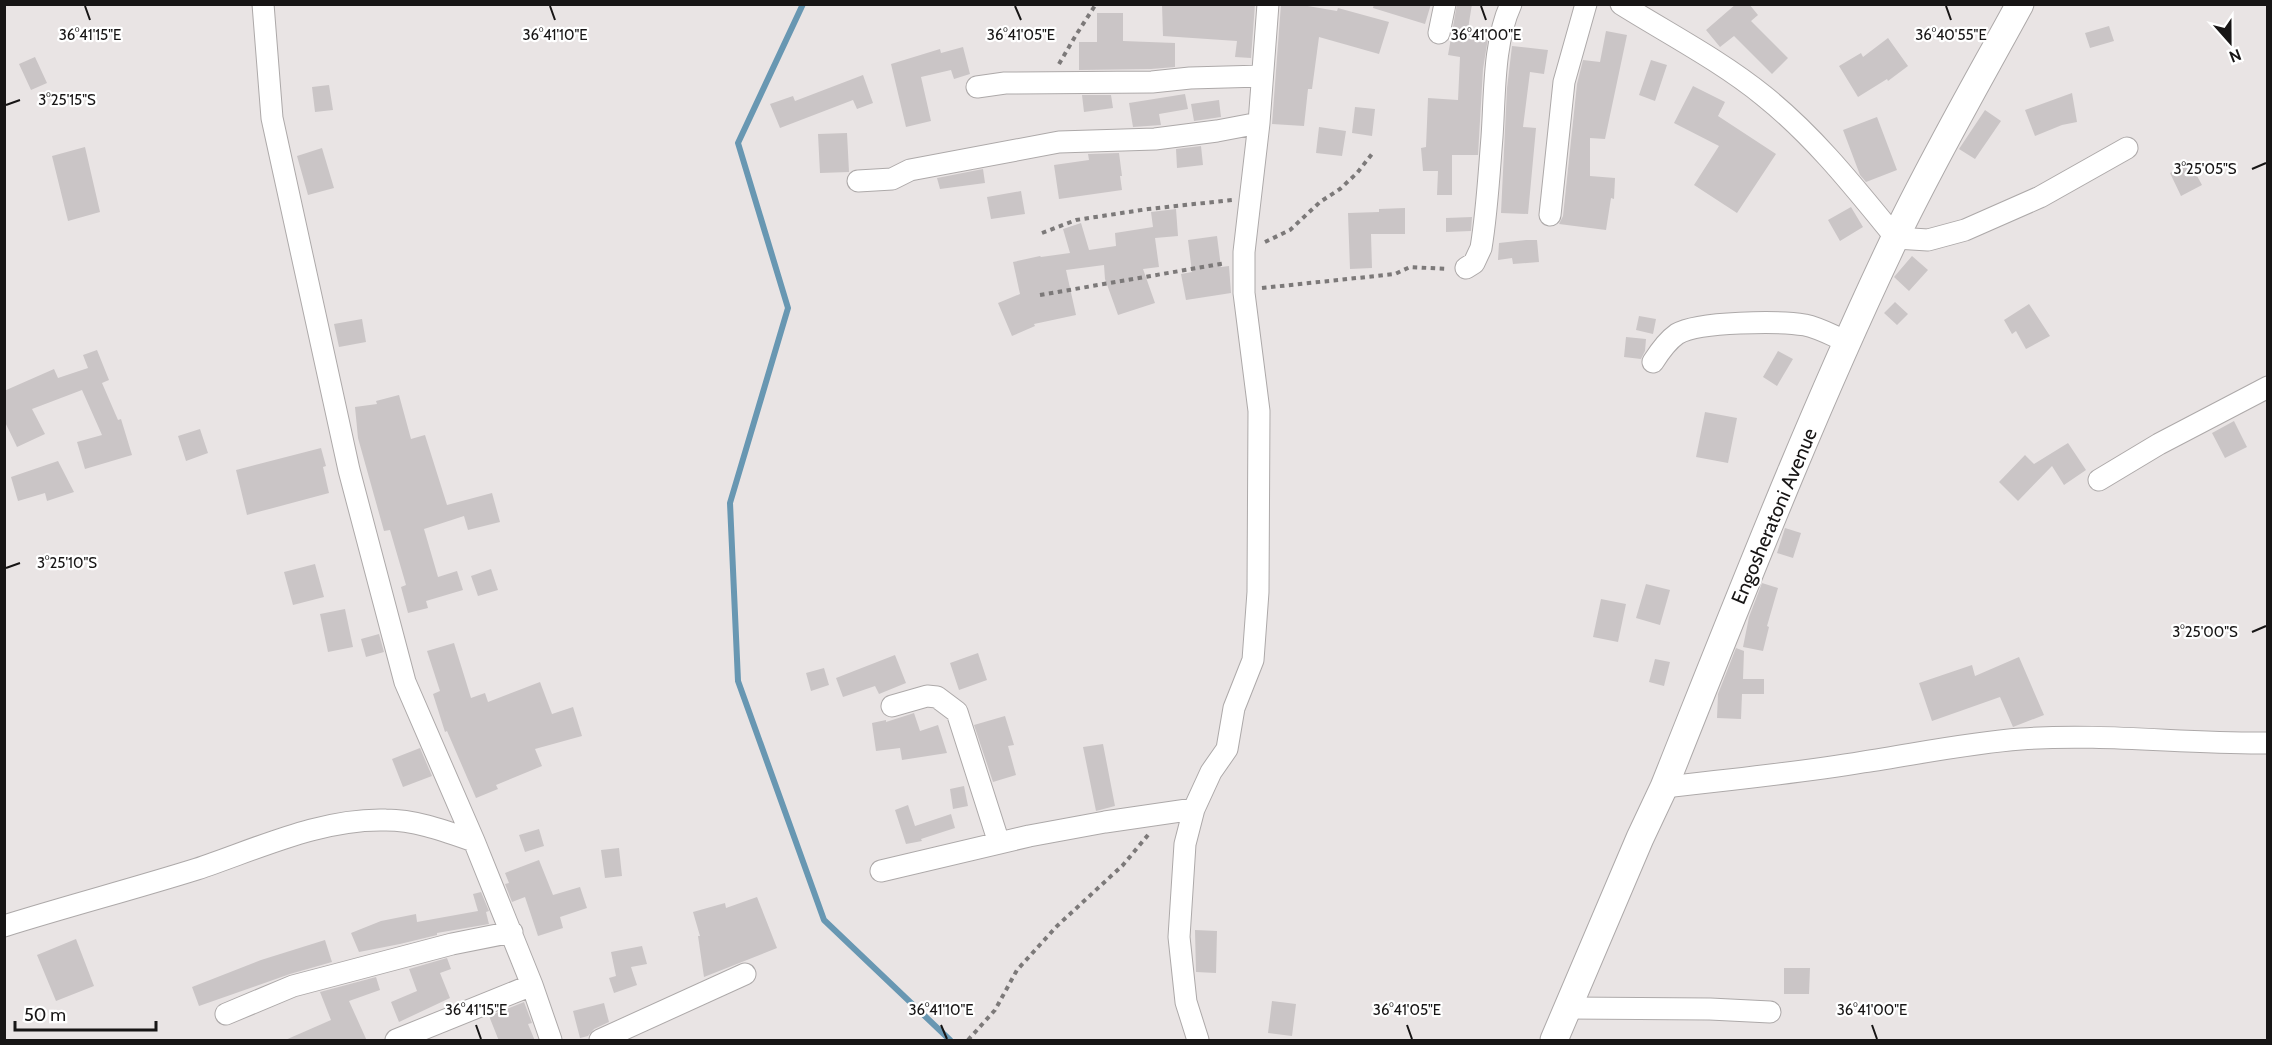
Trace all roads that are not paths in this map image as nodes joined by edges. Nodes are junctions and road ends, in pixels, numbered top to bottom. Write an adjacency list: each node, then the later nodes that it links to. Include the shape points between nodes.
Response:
1 (263, 4): 25 (street, via 272,118 349,470 405,682)
2 (1268, 4): 9 (street)
3 (1445, 4): 8 (street)
4 (1511, 4): 16 (street, via 1495,79 1481,248)
5 (1586, 4): 14 (street, via 1564,82)
6 (1621, 4): 15 (street, via 1765,97 1840,169)
7 (2012, 9): 15 (street, Engosheratoni Avenue)
8 (1439, 33)
9 (1262, 76): 10 (street); 11 (street)
10 (977, 87)
11 (1259, 123): 13 (street, via 1155,139 1059,142 910,170 892,179); 24 (street, via 1244,256 1244,293 1259,411 1258,580 1253,660 1234,708 1227,749)
12 (2127, 147): 15 (street, via 2040,197 1965,230 1928,240)
13 (858, 181)
14 (1550, 215)
15 (1896, 238): 17 (street, Engosheratoni Avenue)
16 (1466, 268)
17 (1848, 342): 18 (street, via 1807,326 1725,324 1678,333); 23 (street, Engosheratoni Avenue, via 1789,473)
18 (1653, 362)
19 (2268, 387): 20 (street)
20 (2099, 480)
21 (892, 706): 26 (street, via 927,696 957,712)
22 (2268, 743): 23 (street, via 2085,737 2020,739)
23 (1664, 787): 32 (street, Engosheratoni Avenue)
24 (1194, 809): 26 (street); 38 (street, via 1185,844 1179,937 1186,1002)
25 (474, 841): 28 (street, via 431,826 386,820 356,822 313,830); 29 (street)
26 (999, 843): 27 (street)
27 (881, 872)
28 (4, 926)
29 (512, 933): 31 (street); 34 (street, via 303,983)
30 (745, 974): 37 (street)
31 (532, 985): 35 (street); 36 (street)
32 (1568, 1008): 33 (street); 39 (street, Engosheratoni Avenue)
33 (1770, 1012)
34 (226, 1014)
35 (396, 1041)
36 (551, 1041)
37 (600, 1041)
38 (1198, 1041)
39 (1554, 1041)

